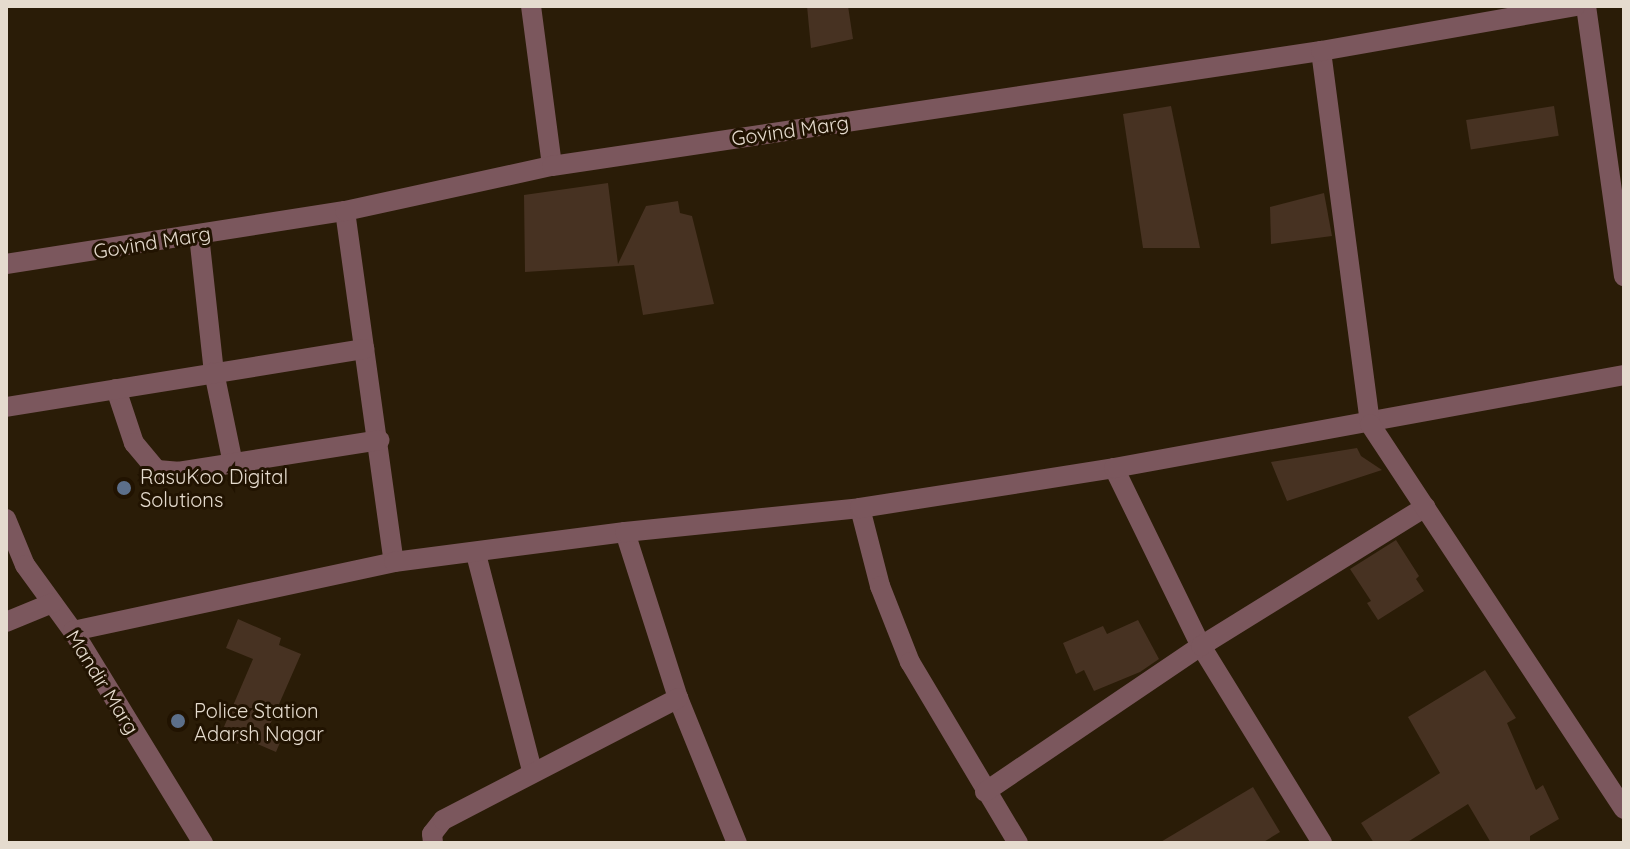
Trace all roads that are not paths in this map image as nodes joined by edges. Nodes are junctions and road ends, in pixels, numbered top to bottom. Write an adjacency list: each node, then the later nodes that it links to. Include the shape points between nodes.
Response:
1 (531, 6): 5 (street)
2 (1575, 6): 4 (street, Govind Marg)
3 (1586, 6): 8 (street)
4 (1321, 51): 5 (street, Govind Marg); 16 (street)
5 (552, 166): 6 (street, Govind Marg)
6 (345, 211): 7 (street, Govind Marg); 11 (street)
7 (199, 235): 9 (street, Govind Marg); 12 (street)
8 (1621, 235): 10 (street)
9 (6, 264)
10 (1624, 276)
11 (364, 349): 12 (street); 17 (street)
12 (214, 372): 14 (street); 18 (street)
13 (1624, 375): 16 (street)
14 (116, 389): 15 (street); 18 (street, via 134,443 157,470)
15 (6, 407)
16 (1370, 424): 19 (street); 20 (street)
17 (379, 440): 18 (street); 25 (street)
18 (233, 464)
19 (1114, 468): 21 (street); 29 (street)
20 (1425, 507): 29 (street); 33 (street)
21 (860, 508): 23 (street); 32 (street, via 880,586 910,662)
22 (6, 519): 26 (street, Mandir Marg, via 25,565)
23 (625, 532): 24 (street); 30 (street)
24 (476, 554): 25 (street); 31 (street)
25 (394, 562): 28 (street)
26 (52, 603): 27 (street); 28 (street, Mandir Marg)
27 (6, 622)
28 (73, 631): 34 (street, Mandir Marg)
29 (1201, 646): 32 (street); 38 (street)
30 (678, 698): 31 (street); 36 (street)
31 (532, 771): 35 (street, via 443,820 432,834)
32 (985, 792): 37 (street)
33 (1624, 809)
34 (203, 843)
35 (433, 843)
36 (737, 843)
37 (1018, 843)
38 (1322, 843)

